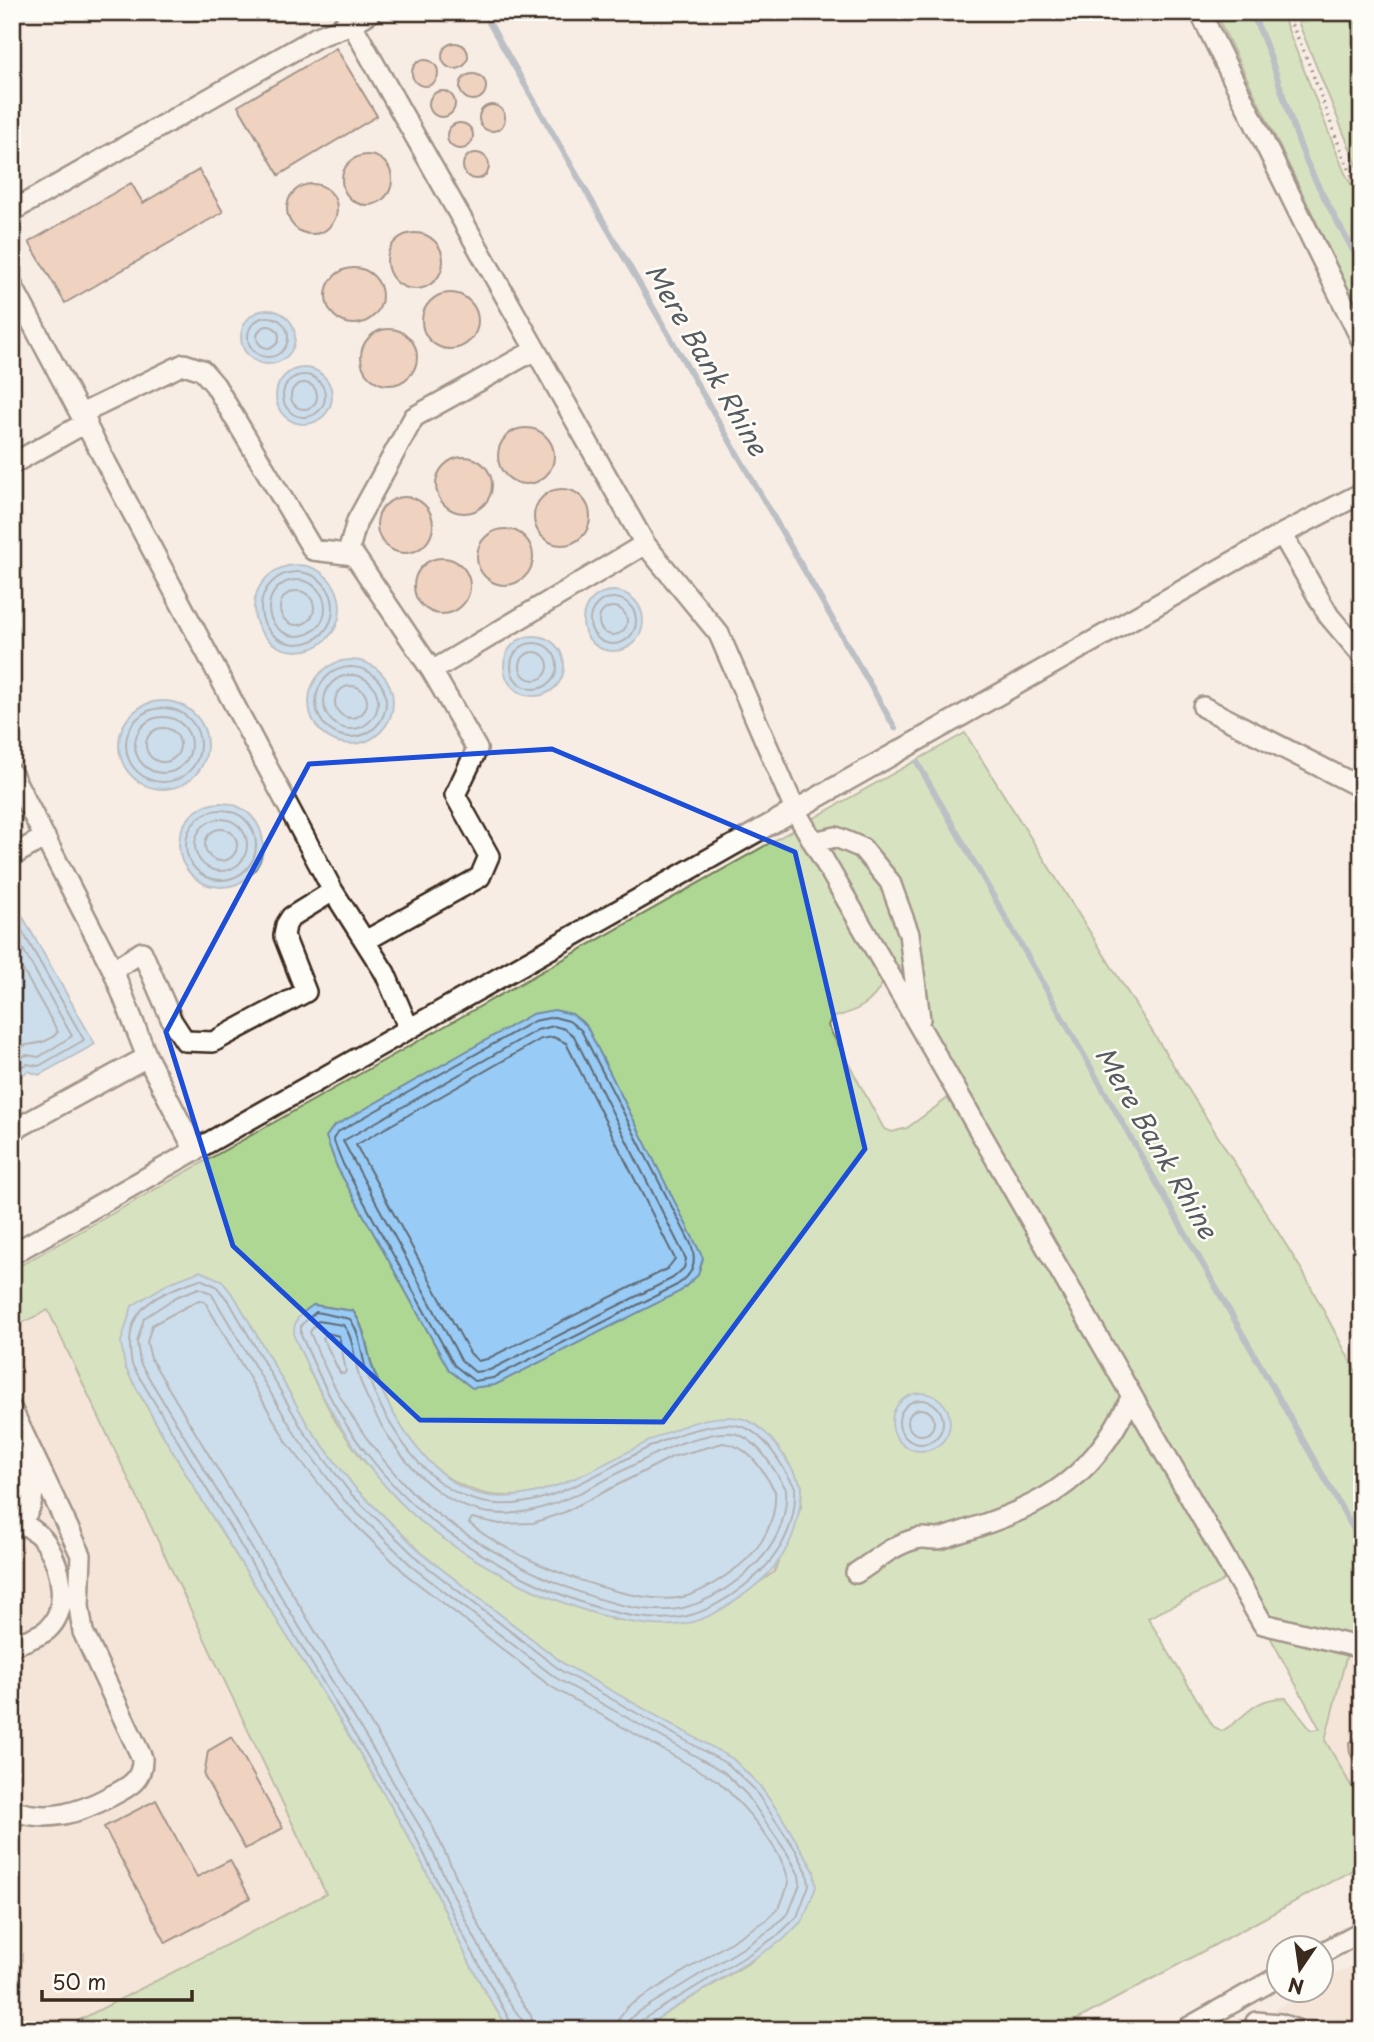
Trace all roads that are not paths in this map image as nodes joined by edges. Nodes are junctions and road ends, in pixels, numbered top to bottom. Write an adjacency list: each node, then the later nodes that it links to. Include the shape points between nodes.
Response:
1 (371, 12): 3 (street)
2 (1200, 12): 6 (street)
3 (348, 18): 4 (street); 7 (street)
4 (12, 211)
5 (12, 285): 8 (street)
6 (1362, 341)
7 (535, 350): 12 (street); 13 (street, via 414,417 357,521)
8 (85, 418): 9 (street); 13 (street, via 184,364 202,370 313,550); 23 (street)
9 (12, 464)
10 (1362, 493): 11 (street)
11 (1282, 534): 14 (street, via 1329,616); 19 (street)
12 (645, 544): 15 (street); 19 (street, via 719,635)
13 (348, 553): 15 (street, via 354,555)
14 (1362, 654)
15 (432, 671): 24 (street, via 477,749 455,795 489,856 480,877)
16 (1203, 707): 18 (street)
17 (12, 774): 20 (street)
18 (1362, 788)
19 (795, 810): 21 (street); 26 (street)
20 (45, 837): 22 (street); 25 (street)
21 (813, 842): 27 (street); 27 (street, via 836,837 862,848 890,882 909,934)
22 (12, 856)
23 (333, 891): 24 (street); 25 (street, via 285,925 284,936 306,992 213,1042 185,1041 142,952)
24 (365, 941): 26 (street, via 386,973)
25 (113, 970): 28 (street)
26 (409, 1029): 30 (street)
27 (921, 1030): 32 (street)
28 (147, 1057): 29 (street); 30 (street)
29 (12, 1131)
30 (195, 1150): 31 (street)
31 (12, 1254)
32 (1132, 1396): 37 (street, via 1091,1460 1038,1504 938,1540 918,1538); 39 (street, via 1263,1624)
33 (12, 1410): 35 (street)
34 (12, 1457): 35 (street)
35 (37, 1476): 36 (street, via 29,1513); 40 (street, via 81,1555 83,1632 142,1758 142,1769 135,1783 79,1812 28,1815)
36 (17, 1525): 38 (street, via 45,1541 60,1573 62,1597 46,1630)
37 (856, 1573)
38 (12, 1646)
39 (1362, 1648)
40 (12, 1810)
41 (1362, 1931): 42 (street)
42 (1336, 1945)
43 (1266, 1984): 44 (street)
44 (1245, 1996): 45 (street); 46 (street)
45 (1256, 2026): 47 (street, via 1280,2024)
46 (1184, 2030)
47 (1297, 2030)

